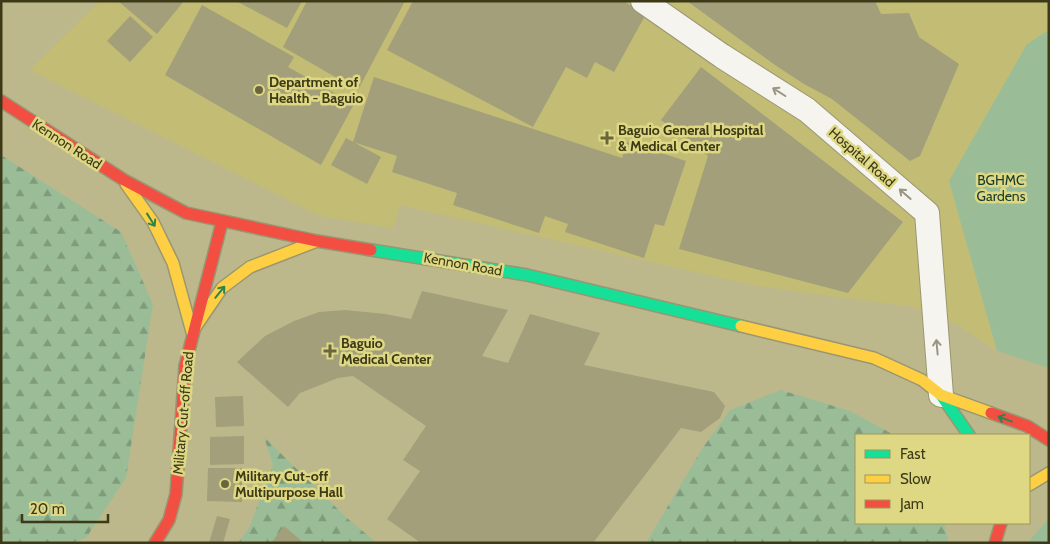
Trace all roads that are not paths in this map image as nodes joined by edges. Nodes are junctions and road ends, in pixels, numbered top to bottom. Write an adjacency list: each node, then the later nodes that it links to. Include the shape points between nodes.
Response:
1 (643, 1): 7 (street, Hospital Road, one-way to 1, via 927,213 807,110)
2 (1, 101): 3 (main road, Kennon Road)
3 (124, 180): 4 (main road, Kennon Road, via 186,213); 6 (main road, one-way to 6, via 153,222 173,263)
4 (222, 222): 5 (main road, Kennon Road); 6 (main road, Military Cut-off Road)
5 (317, 241): 6 (main road, one-way to 5, via 222,288 250,267); 7 (main road, Kennon Road, via 528,275 819,344 874,358 922,380)
6 (192, 332): 13 (main road, Military Cut-off Road, via 185,366 176,494 169,520)
7 (941, 395): 8 (main road, Kennon Road); 9 (main road, Kennon Road, one-way to 7, via 1027,426)
8 (968, 434)
9 (1049, 440)
10 (1049, 473): 11 (main road)
11 (1030, 484)
12 (1001, 524): 14 (main road)
13 (155, 543)
14 (995, 543)

